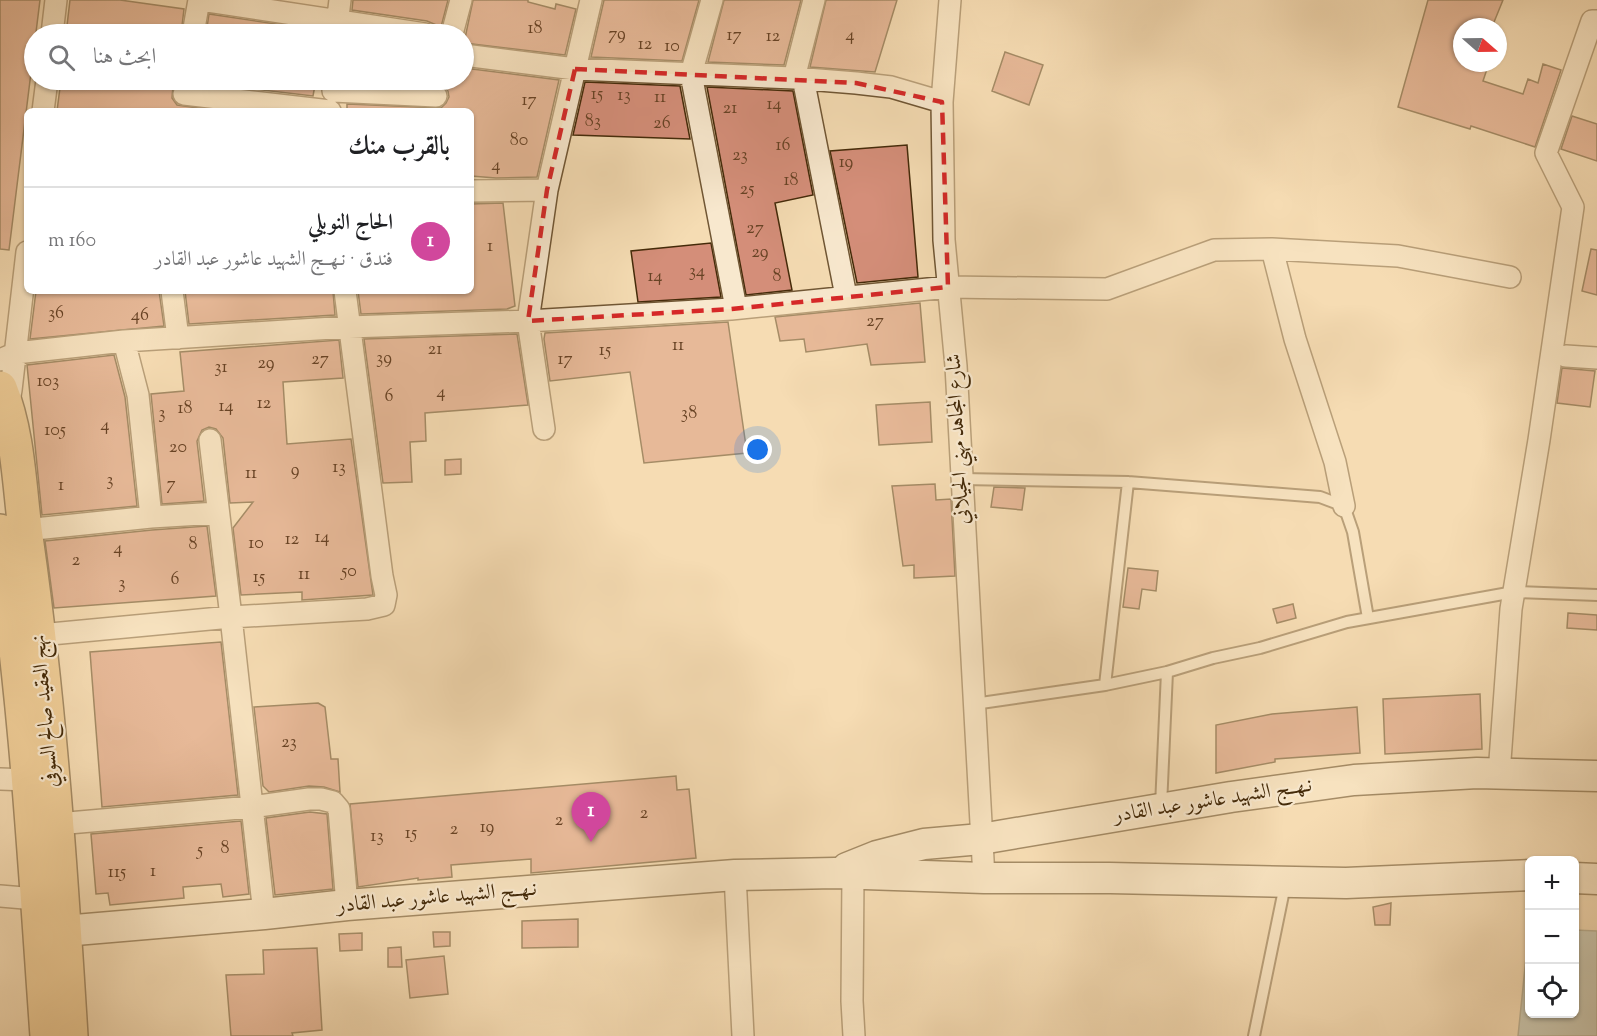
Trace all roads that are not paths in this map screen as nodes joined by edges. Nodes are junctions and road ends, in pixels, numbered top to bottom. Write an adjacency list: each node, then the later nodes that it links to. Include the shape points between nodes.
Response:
1 (56, 0): 10 (street)
2 (200, 0): 8 (street); 11 (street)
3 (461, 0): 13 (street)
4 (591, 0): 15 (street)
5 (712, 0): 16 (street)
6 (814, 0): 17 (street)
7 (950, 0): 22 (street, شارع المجاهد مهني الجيلاني)
8 (338, 18): 12 (street)
9 (1597, 21): 50 (street, via 1592,21 1546,153 1573,207)
10 (53, 24)
11 (195, 24)
12 (371, 24)
13 (455, 24)
14 (474, 57): 15 (street)
15 (575, 69): 16 (street); 24 (street)
16 (691, 74): 17 (street); 33 (street)
17 (798, 78): 22 (street, via 891,87); 32 (street)
18 (45, 90): 23 (street)
19 (183, 95): 21 (street)
20 (436, 95): 21 (street)
21 (333, 98)
22 (942, 102): 29 (street, شارع المجاهد مهني الجيلاني)
23 (43, 108)
24 (547, 190): 25 (street); 34 (street)
25 (474, 191)
26 (1272, 249): 28 (street, via 1398,256); 29 (street, via 1214,250 1107,289); 46 (street, via 1295,339 1335,462)
27 (24, 269): 39 (street)
28 (1510, 277)
29 (948, 287): 32 (street); 44 (street, شارع المجاهد مهني الجيلاني)
30 (172, 294): 36 (street)
31 (345, 294): 35 (street)
32 (846, 296): 33 (street)
33 (736, 308): 34 (street)
34 (528, 321): 35 (street); 42 (street)
35 (349, 327): 36 (street); 52 (street, via 386,595 384,605)
36 (178, 338): 37 (street)
37 (124, 340): 39 (street); 48 (street, via 138,395)
38 (1566, 356): 40 (street)
39 (8, 357): 41 (street)
40 (1597, 358)
41 (2, 405): 49 (main road, نهج العقيد صالح السوفي, via 18,465)
42 (544, 429)
43 (210, 440): 47 (street)
44 (962, 479): 45 (lane); 58 (street, شارع المجاهد مهني الجيلاني)
45 (1128, 482): 46 (lane, via 1320,497); 57 (lane)
46 (1344, 506): 53 (lane, via 1353,532)
47 (218, 513): 48 (street); 52 (street)
48 (151, 517): 49 (street)
49 (12, 530): 54 (main road, نهج العقيد صالح السوفي)
50 (1514, 592): 51 (lane); 53 (lane); 59 (street)
51 (1597, 595)
52 (231, 617): 54 (street); 62 (street)
53 (1368, 618): 55 (lane)
54 (18, 631): 56 (main road, نهج العقيد صالح السوفي); 64 (main road, نهج العقيد صالح السوفي)
55 (1167, 672): 57 (lane); 63 (lane)
56 (10, 684): 61 (main road, نهج العقيد صالح السوفي)
57 (1104, 685): 58 (lane)
58 (974, 704): 65 (street, شارع المجاهد مهني الجيلاني)
59 (1499, 774): 60 (main road, نـهــج الشهيد عاشور عبد القادر); 63 (main road, نـهــج الشهيد عاشور عبد القادر, via 1354,780)
60 (1597, 776)
61 (14, 780): 74 (main road, نهج العقيد صالح السوفي)
62 (251, 807): 64 (street); 75 (street, via 309,799 333,802 341,820); 76 (street)
63 (1161, 808): 65 (main road, نـهــج الشهيد عاشور عبد القادر)
64 (57, 824): 77 (main road, نهج العقيد صالح السوفي)
65 (981, 839): 66 (main road, نـهــج الشهيد عاشور عبد القادر, via 899,849); 69 (street, شارع المجاهد مهني الجيلاني)
66 (844, 873): 67 (main road, نـهــج الشهيد عاشور عبد القادر); 69 (main road, نـهــج الشهيد عاشور عبد القادر); 81 (street)
67 (735, 875): 75 (main road, نـهــج الشهيد عاشور عبد القادر); 80 (street)
68 (1525, 875): 72 (main road, نـهــج الشهيد عاشور عبد القادر)
69 (984, 878): 72 (main road, نـهــج الشهيد عاشور عبد القادر)
70 (1579, 878): 71 (main road)
71 (1597, 879)
72 (1286, 882): 82 (lane)
73 (0, 896): 74 (street)
74 (36, 899): 77 (main road, نهج العقيد صالح السوفي)
75 (347, 905): 76 (main road, نـهــج الشهيد عاشور عبد القادر)
76 (264, 914): 77 (main road, نـهــج الشهيد عاشور عبد القادر)
77 (52, 932): 78 (main road, نهج العقيد صالح السوفي); 79 (main road, نهج العقيد صالح السوفي)
78 (47, 1036)
79 (70, 1036)
80 (743, 1036)
81 (854, 1036)
82 (1254, 1036)

